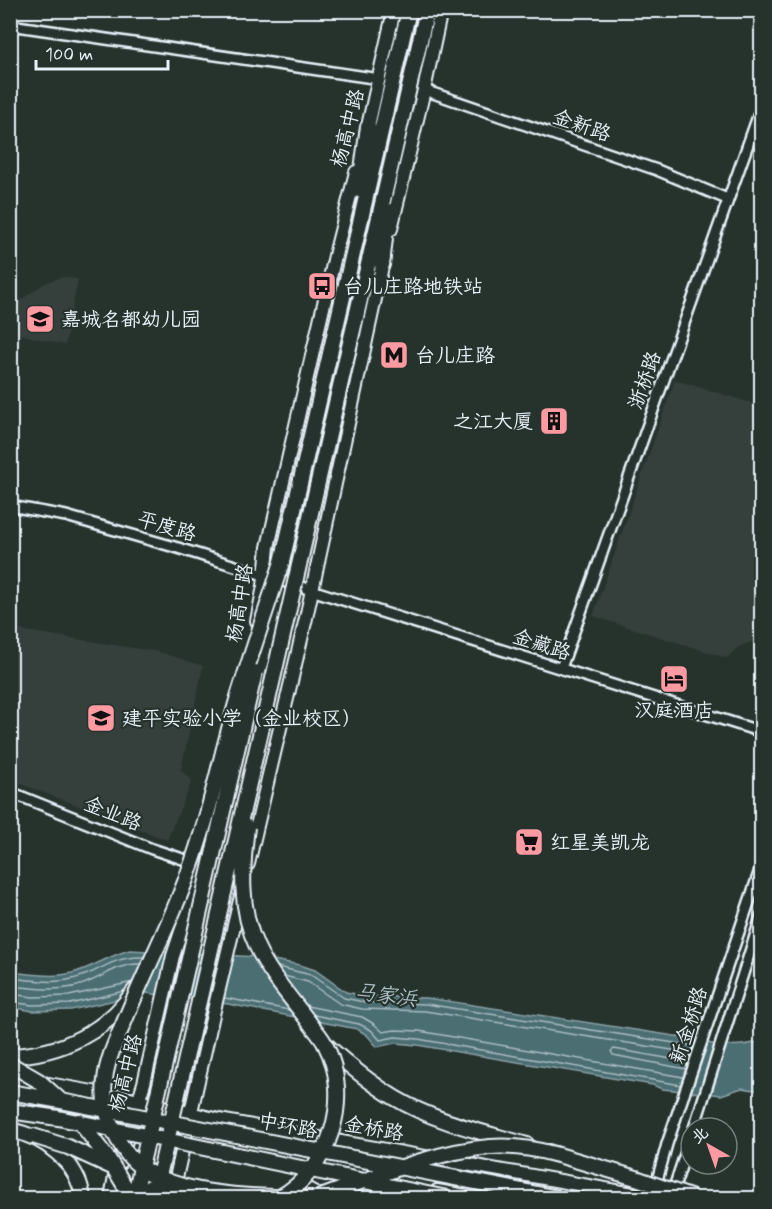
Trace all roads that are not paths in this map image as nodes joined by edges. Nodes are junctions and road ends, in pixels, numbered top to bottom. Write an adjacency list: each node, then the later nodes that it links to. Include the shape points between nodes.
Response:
1 (394, 10): 8 (main road, 杨高中路)
2 (409, 10): 15 (highway, 杨高中路)
3 (427, 10): 7 (highway)
4 (434, 10): 7 (highway)
5 (441, 10): 9 (main road)
6 (10, 25): 8 (street)
7 (418, 52): 12 (highway)
8 (374, 77): 11 (main road, 杨高中路)
9 (424, 90): 13 (street, 金新路, via 657,170); 14 (main road)
10 (762, 105): 13 (street, 浙桥路)
11 (368, 127): 15 (highway); 18 (main road, 杨高中路, via 337,247)
12 (396, 146): 14 (highway); 20 (highway, bridge)
13 (727, 199): 21 (street, 浙桥路)
14 (382, 266): 19 (main road)
15 (347, 279): 17 (highway, 杨高中路)
16 (10, 506): 18 (street, 平度路, via 66,516)
17 (282, 562): 27 (highway, bridge, via 237,700 197,849); 53 (highway, 杨高中路, bridge)
18 (264, 575): 19 (street, 平度路); 25 (main road, 杨高中路, via 251,652)
19 (311, 591): 21 (street, 金藏路); 36 (main road, bridge)
20 (281, 646): 28 (highway, bridge, via 249,811 244,903 257,948); 54 (highway, bridge)
21 (561, 668): 22 (street, 金藏路)
22 (762, 732)
23 (10, 792): 25 (street, 金业路, via 152,849)
24 (762, 864): 49 (street, 新金桥路)
25 (203, 865): 34 (main road, 杨高中路, via 179,935)
26 (762, 914): 37 (street, 新金桥路)
27 (140, 984): 29 (highway, bridge, via 127,1002 90,1034 48,1051); 57 (highway, bridge, via 105,1078 104,1104 124,1151 151,1172 182,1186 228,1194)
28 (325, 1044): 46 (highway, bridge, via 367,1079 425,1113); 56 (highway, bridge, via 337,1091 337,1113 328,1144 311,1171)
29 (10, 1056)
30 (10, 1064): 53 (highway, bridge, via 39,1082 75,1115)
31 (10, 1077): 34 (main road, 金桥路)
32 (10, 1092): 62 (highway, 中环路, bridge)
33 (10, 1100): 39 (main road)
34 (139, 1101): 36 (main road, 金桥路); 39 (main road, 杨高中路)
35 (10, 1111): 59 (highway, 中环路, bridge)
36 (190, 1113): 39 (main road, via 175,1122); 41 (main road); 44 (main road, 金桥路)
37 (698, 1116)
38 (10, 1117): 42 (main road)
39 (133, 1121): 42 (main road, 杨高中路)
40 (10, 1130): 43 (highway)
41 (186, 1132): 42 (main road, via 142,1129); 44 (main road, via 298,1151); 45 (main road)
42 (129, 1136): 45 (main road); 52 (main road, 杨高中路)
43 (33, 1137): 51 (highway, bridge, via 67,1162); 55 (highway, bridge, via 86,1154)
44 (334, 1140): 49 (main road, 金桥路)
45 (183, 1149): 48 (main road); 55 (main road)
46 (558, 1155): 57 (highway, bridge, via 513,1147 464,1150); 64 (highway, bridge)
47 (679, 1171): 50 (street)
48 (308, 1173): 58 (main road, via 344,1191); 60 (main road)
49 (652, 1196): 50 (main road, 金桥路)
50 (670, 1197): 64 (main road, 金桥路)
51 (83, 1198)
52 (111, 1198)
53 (133, 1198)
54 (154, 1198)
55 (172, 1198)
56 (276, 1198)
57 (315, 1198)
58 (387, 1198)
59 (447, 1198)
60 (477, 1198)
61 (514, 1198): 63 (main road, via 538,1193)
62 (558, 1198)
63 (569, 1198)
64 (695, 1198)

